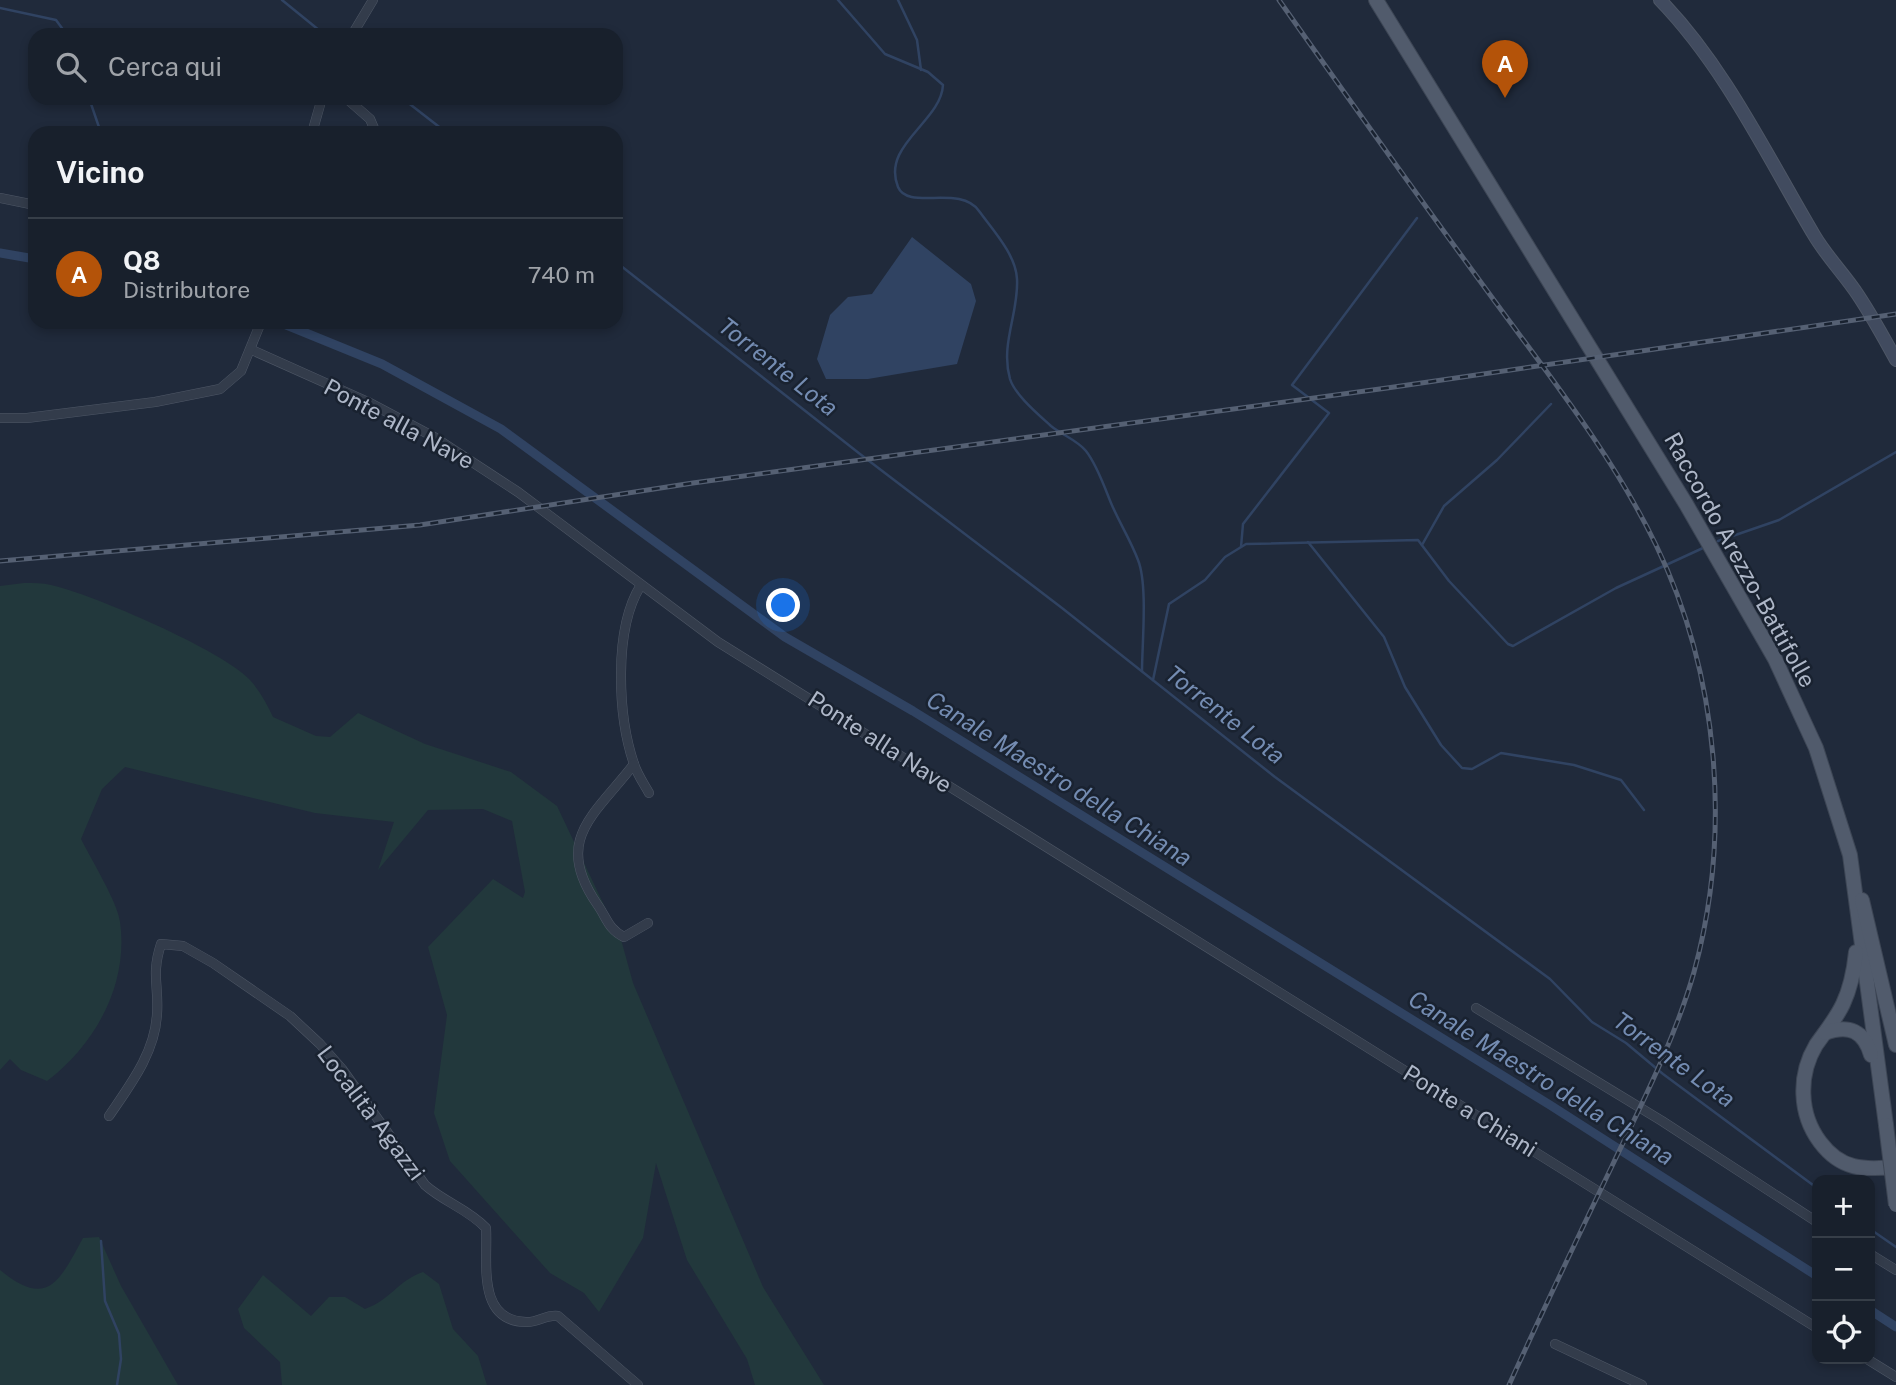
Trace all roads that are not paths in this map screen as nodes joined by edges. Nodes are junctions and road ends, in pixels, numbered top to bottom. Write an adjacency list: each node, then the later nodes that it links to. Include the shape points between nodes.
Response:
1 (373, 0): 4 (street)
2 (1376, 0): 18 (main road, Raccordo Arezzo-Battifolle, via 1686,503 1775,659 1816,748)
3 (1660, 0): 13 (main road, via 1702,52)
4 (356, 28)
5 (321, 105): 7 (street)
6 (353, 105): 8 (street)
7 (314, 126)
8 (372, 126)
9 (0, 198): 10 (street)
10 (28, 204)
11 (259, 329): 12 (street)
12 (253, 346): 14 (street, via 241,371 220,389 155,402); 15 (street, Ponte alla Nave, via 434,437 518,492)
13 (1896, 360)
14 (0, 418)
15 (641, 585): 16 (street, via 629,609 621,673); 19 (street, Ponte alla Nave, via 718,642)
16 (634, 764): 17 (street); 20 (street, via 589,816 576,854 586,889 611,930 624,937)
17 (649, 793)
18 (1850, 855): 21 (main road, Raccordo Arezzo-Battifolle); 24 (main road)
19 (1123, 893): 32 (street, Ponte a Chiani)
20 (648, 923)
21 (1858, 931): 23 (main road, via 1851,986); 25 (main road, Raccordo Arezzo-Battifolle)
22 (1476, 1008): 29 (street)
23 (1825, 1032): 25 (main road, via 1840,1027 1861,1034); 27 (main road, via 1811,1056 1802,1091 1815,1135 1830,1155 1853,1168)
24 (1896, 1045)
25 (1881, 1089): 28 (main road, Raccordo Arezzo-Battifolle, bridge)
26 (109, 1116): 36 (street, Località Agazzi, via 144,1063 157,1015 153,967 161,944 183,946 290,1016 342,1069 425,1185 486,1228 486,1282 500,1312 528,1323 558,1316)
27 (1896, 1167)
28 (1896, 1205)
29 (1812, 1219)
30 (1875, 1257): 31 (street)
31 (1896, 1270)
32 (1812, 1325)
33 (1555, 1344): 37 (street)
34 (1875, 1364): 35 (street)
35 (1896, 1377)
36 (638, 1385)
37 (1642, 1385)

